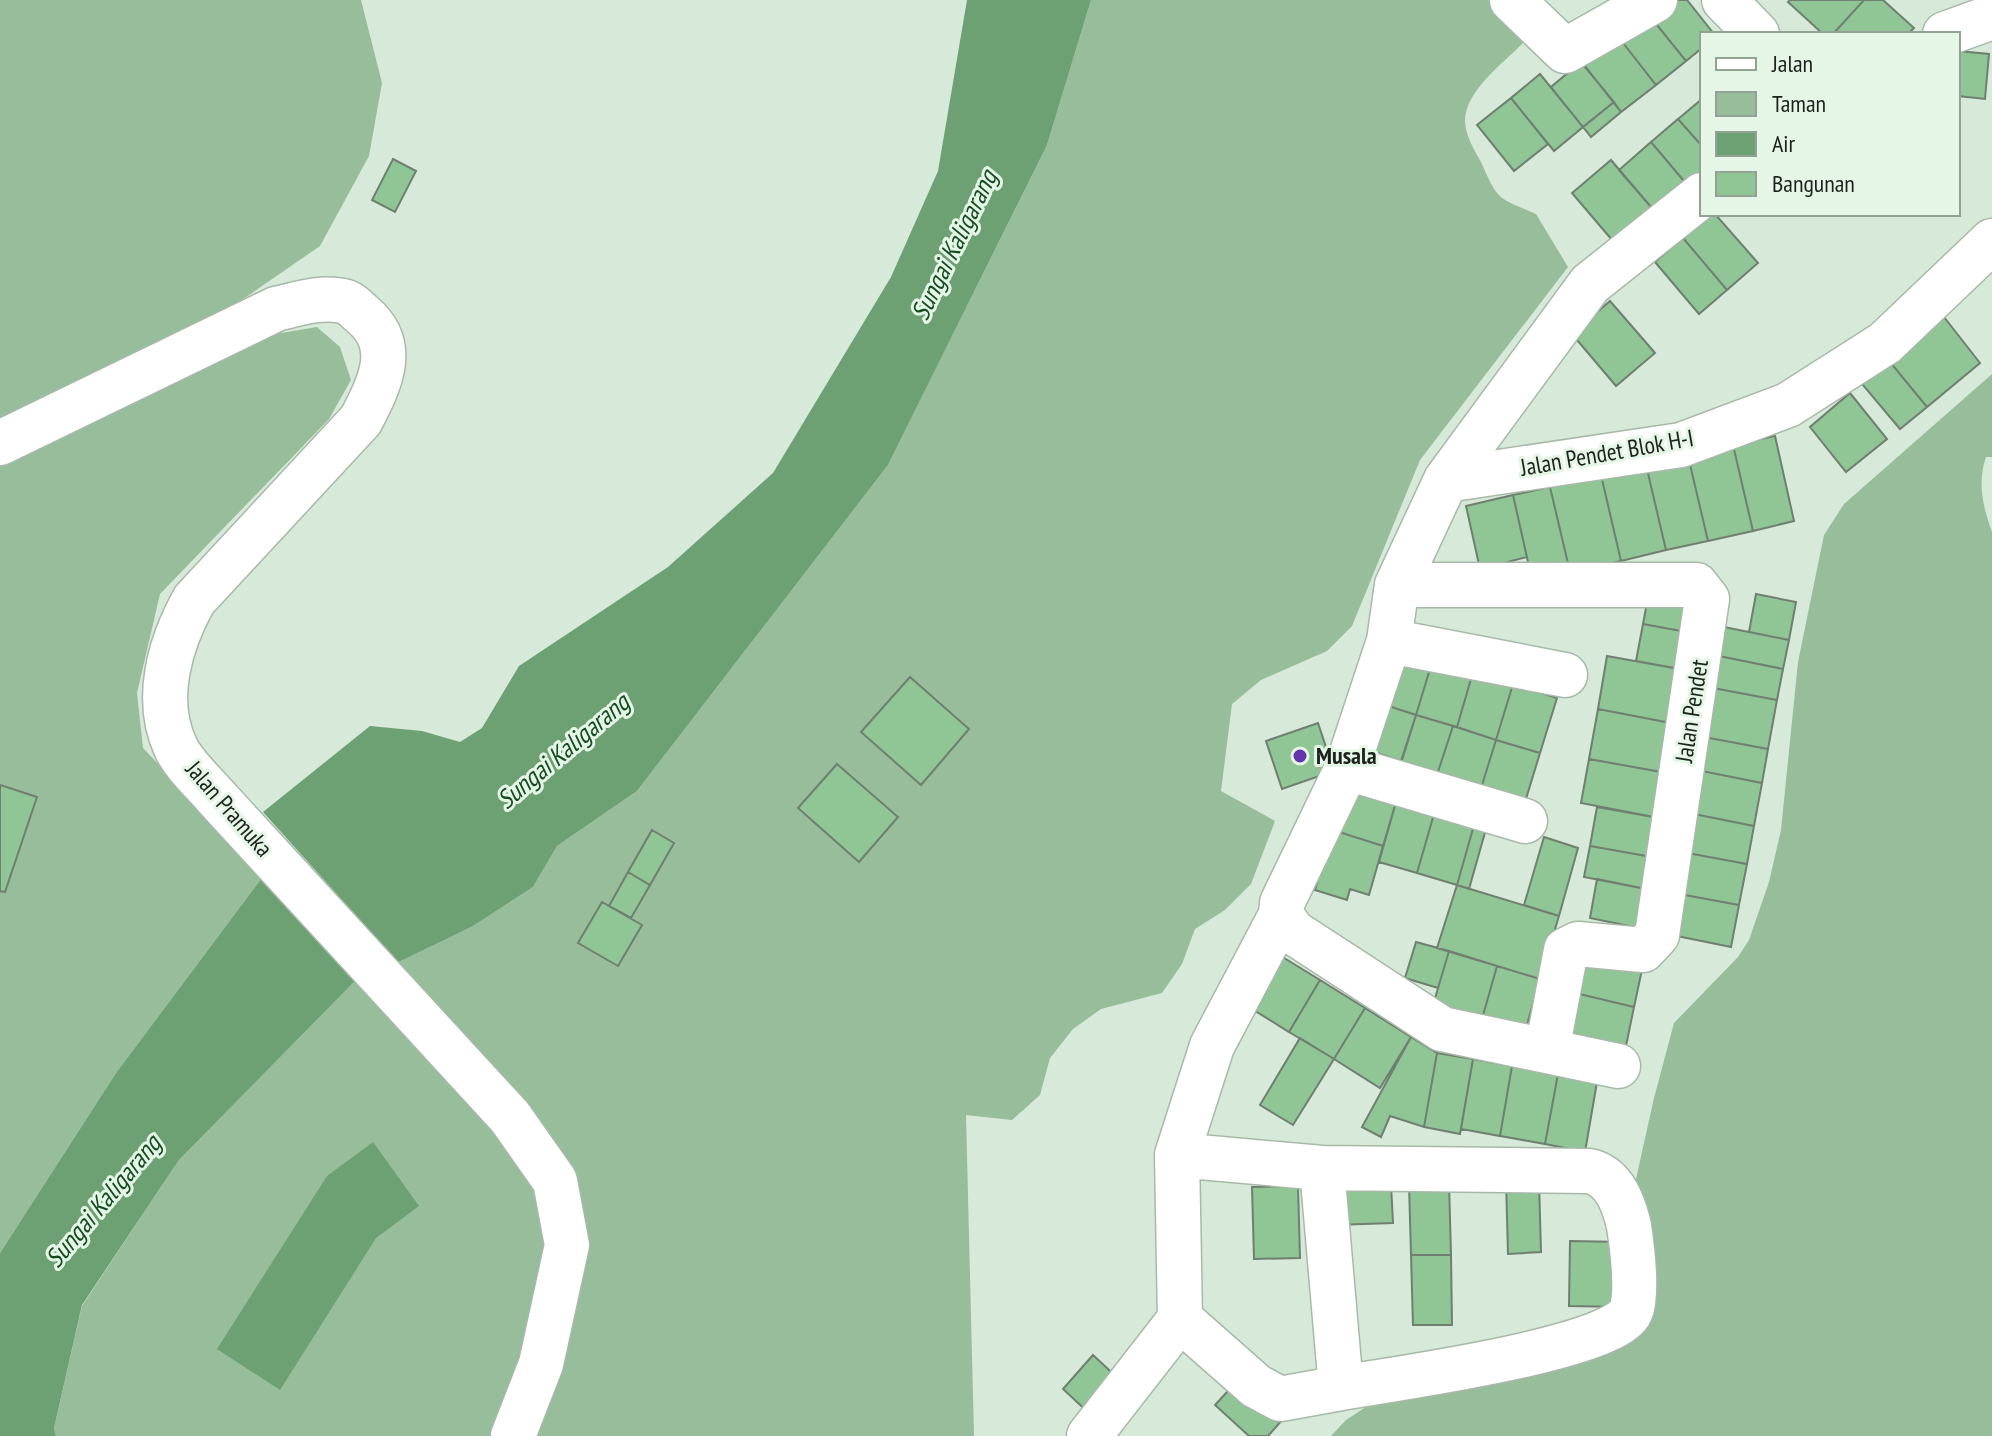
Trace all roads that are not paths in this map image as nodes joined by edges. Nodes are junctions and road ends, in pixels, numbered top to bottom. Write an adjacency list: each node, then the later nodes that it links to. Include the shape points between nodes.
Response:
1 (1512, 0): 2 (street, via 1565,51)
2 (1655, 0)
3 (1724, 0): 5 (street)
4 (1992, 17): 6 (street)
5 (1755, 32)
6 (1951, 32)
7 (1700, 197): 10 (street, via 1590,284)
8 (1992, 241): 10 (street, Jalan Pendet Blok H-I, via 1885,343 1788,405 1681,445)
9 (0, 443): 23 (street, Jalan Pramuka, via 276,309 318,299 346,301 379,329 384,358 377,390 361,420 194,600 174,635 166,713 176,749 215,796 510,1117 555,1181 567,1245 541,1364)
10 (1446, 480): 11 (street)
11 (1397, 585): 12 (street); 17 (street, Jalan Pendet, via 1696,585 1707,599 1657,935 1643,950 1578,944 1566,950)
12 (1389, 641): 13 (street); 14 (street)
13 (1565, 675)
14 (1347, 768): 15 (street); 16 (street, via 1282,903)
15 (1525, 821)
16 (1281, 915): 17 (street, via 1293,932 1442,1029); 19 (street, via 1212,1046)
17 (1547, 1051): 18 (street)
18 (1618, 1066)
19 (1177, 1155): 20 (street); 21 (street)
20 (1322, 1168): 22 (street); 22 (street, via 1596,1172 1623,1205 1632,1245 1631,1310 1610,1329 1527,1356)
21 (1180, 1319): 22 (street, via 1256,1386 1280,1399); 24 (street)
22 (1341, 1388)
23 (513, 1436)
24 (1089, 1436)

